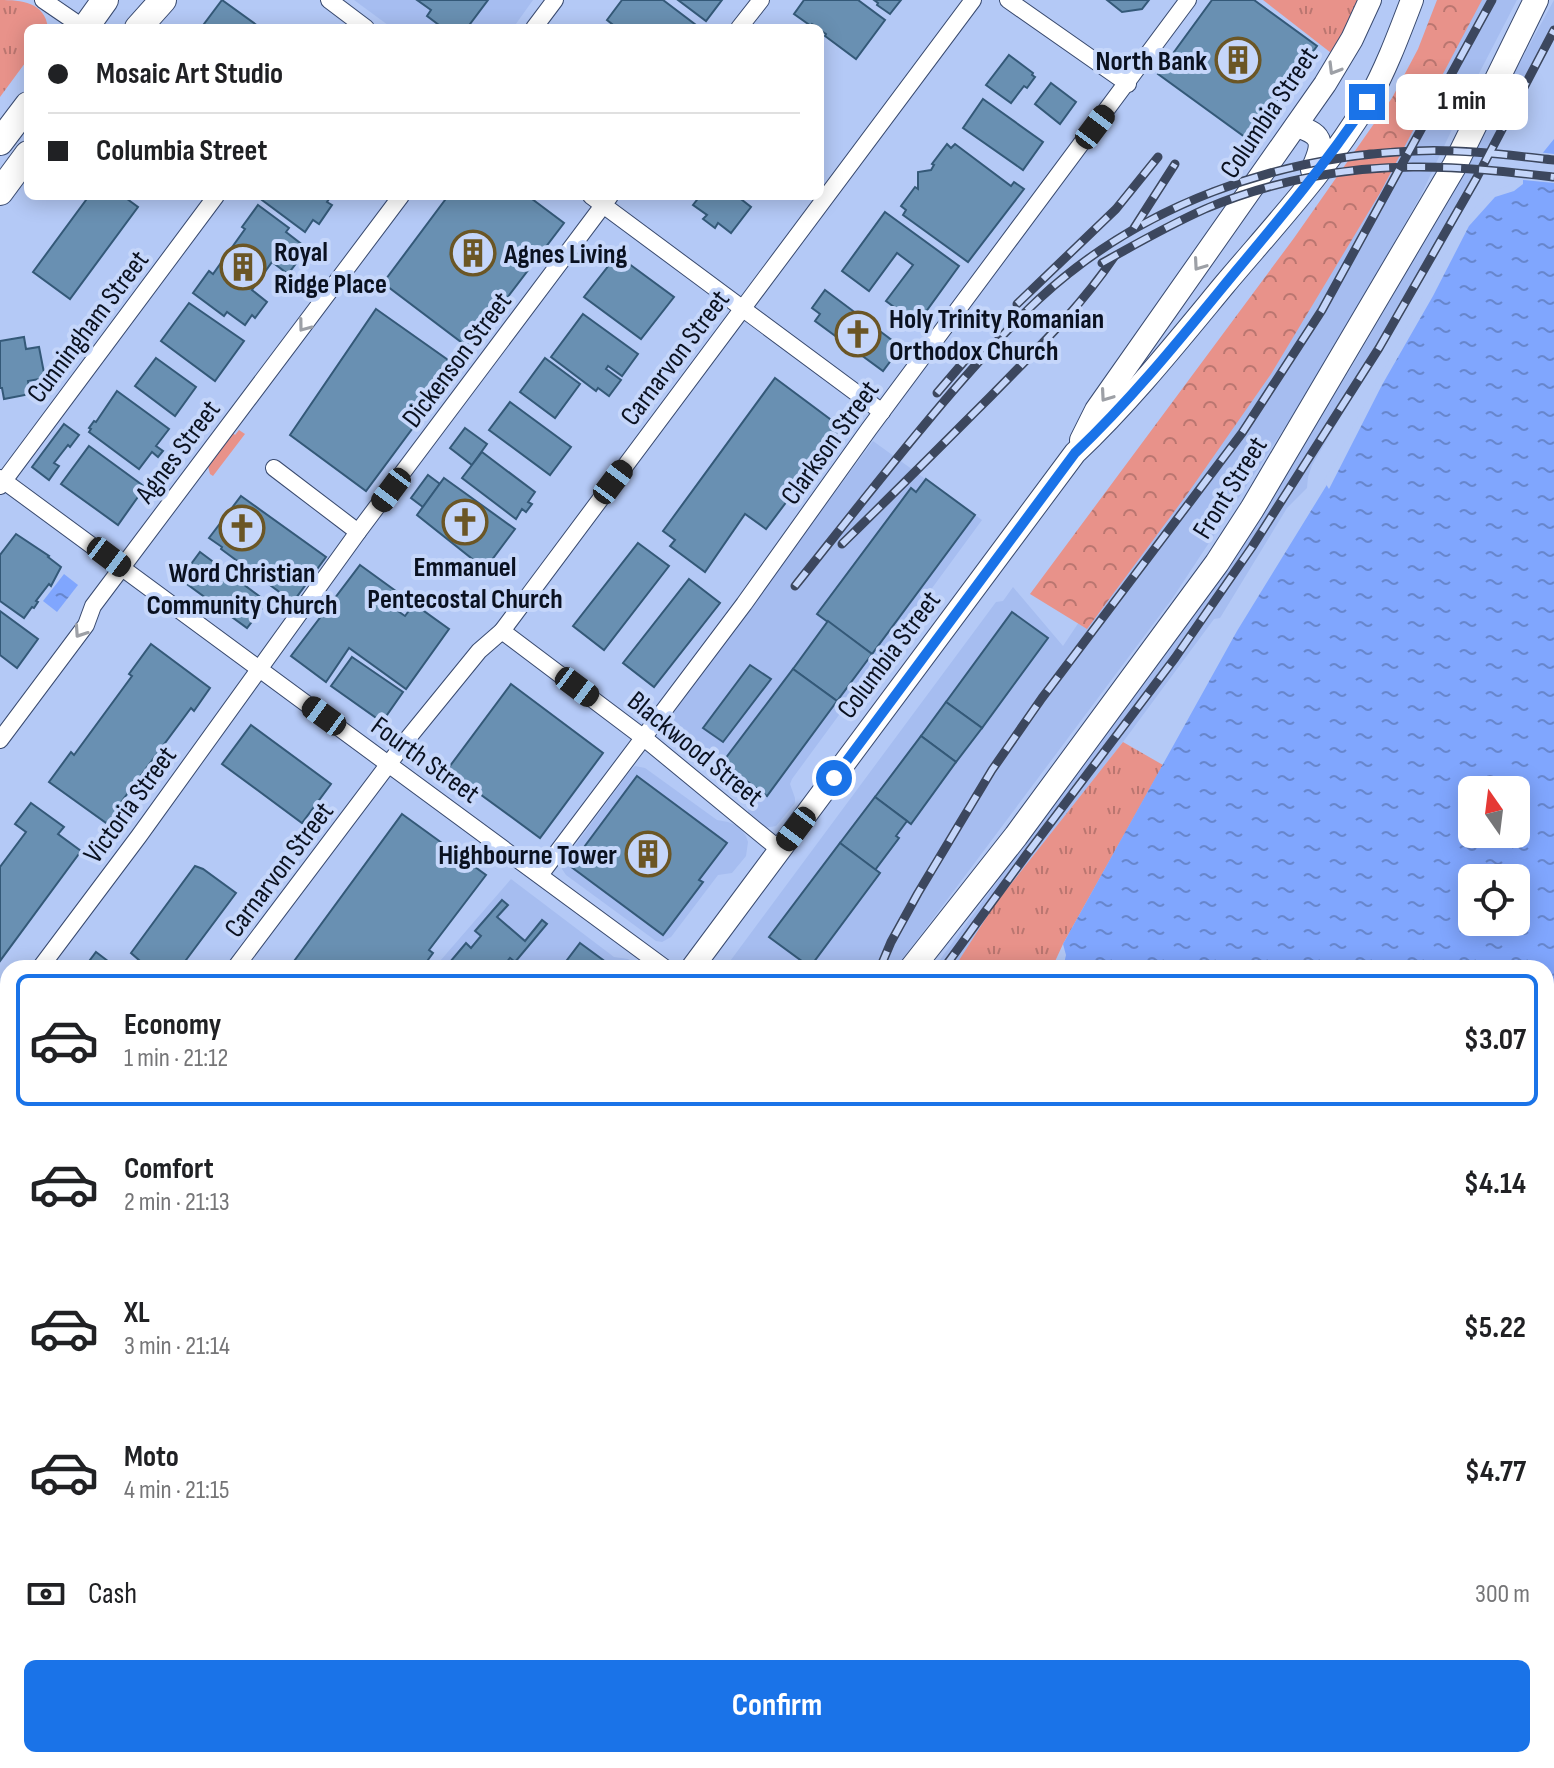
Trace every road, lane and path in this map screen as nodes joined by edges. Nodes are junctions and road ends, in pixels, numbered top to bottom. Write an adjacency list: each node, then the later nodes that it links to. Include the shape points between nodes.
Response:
1 (43, 0): 15 (street)
2 (105, 0): 16 (main road)
3 (142, 0): 17 (main road)
4 (163, 0): 18 (main road)
5 (329, 0): 14 (street)
6 (555, 0): 19 (street)
7 (761, 0): 20 (street)
8 (973, 0): 28 (street, Carnarvon Street)
9 (1008, 0): 21 (street)
10 (1188, 0): 21 (street, Clarkson Street)
11 (1370, 0): 23 (street, Columbia Street, one-way to 23, via 1352,39)
12 (1412, 0): 26 (street, Columbia Street, via 1367,102)
13 (1536, 0): 52 (main road, Front Street, via 1455,165 1252,509 1016,836)
14 (345, 22)
15 (78, 24)
16 (87, 24)
17 (124, 24)
18 (142, 24)
19 (537, 24)
20 (742, 24)
21 (1128, 84): 35 (street, Clarkson Street)
22 (24, 110): 24 (main road)
23 (1296, 126): 26 (street, via 1315,134 1321,145); 36 (street, Columbia Street, one-way to 36, via 1096,410)
24 (0, 142)
25 (24, 159): 27 (main road)
26 (1303, 189): 36 (street, Columbia Street, via 1119,409)
27 (0, 192)
28 (824, 199)
29 (213, 200): 38 (street, Cunningham Street)
30 (398, 200): 40 (street, Agnes Street, one-way to 40)
31 (600, 200): 39 (street, Dickenson Street)
32 (602, 200): 34 (street)
33 (823, 200): 34 (street, Carnarvon Street)
34 (742, 309): 35 (street); 41 (street, Carnarvon Street)
35 (882, 412): 43 (street, Clarkson Street)
36 (1075, 453): 46 (street, Columbia Street)
37 (274, 468): 39 (street)
38 (1, 482): 40 (street, Fourth Street)
39 (358, 532): 42 (street, Dickenson Street)
40 (123, 567): 42 (street, Fourth Street); 44 (street, Agnes Street, one-way to 44)
41 (502, 631): 43 (street, Blackwood Street); 45 (street, Carnarvon Street, via 479,651)
42 (259, 669): 45 (street, Fourth Street); 48 (street, Victoria Street)
43 (644, 738): 46 (street, Blackwood Street); 47 (street, Clarkson Street)
44 (0, 740)
45 (389, 764): 47 (street, Fourth Street); 49 (street, Carnarvon Street)
46 (780, 850): 51 (street, Columbia Street)
47 (540, 875): 50 (street, Fourth Street)
48 (46, 960)
49 (241, 960)
50 (654, 960)
51 (698, 960)
52 (918, 960)

